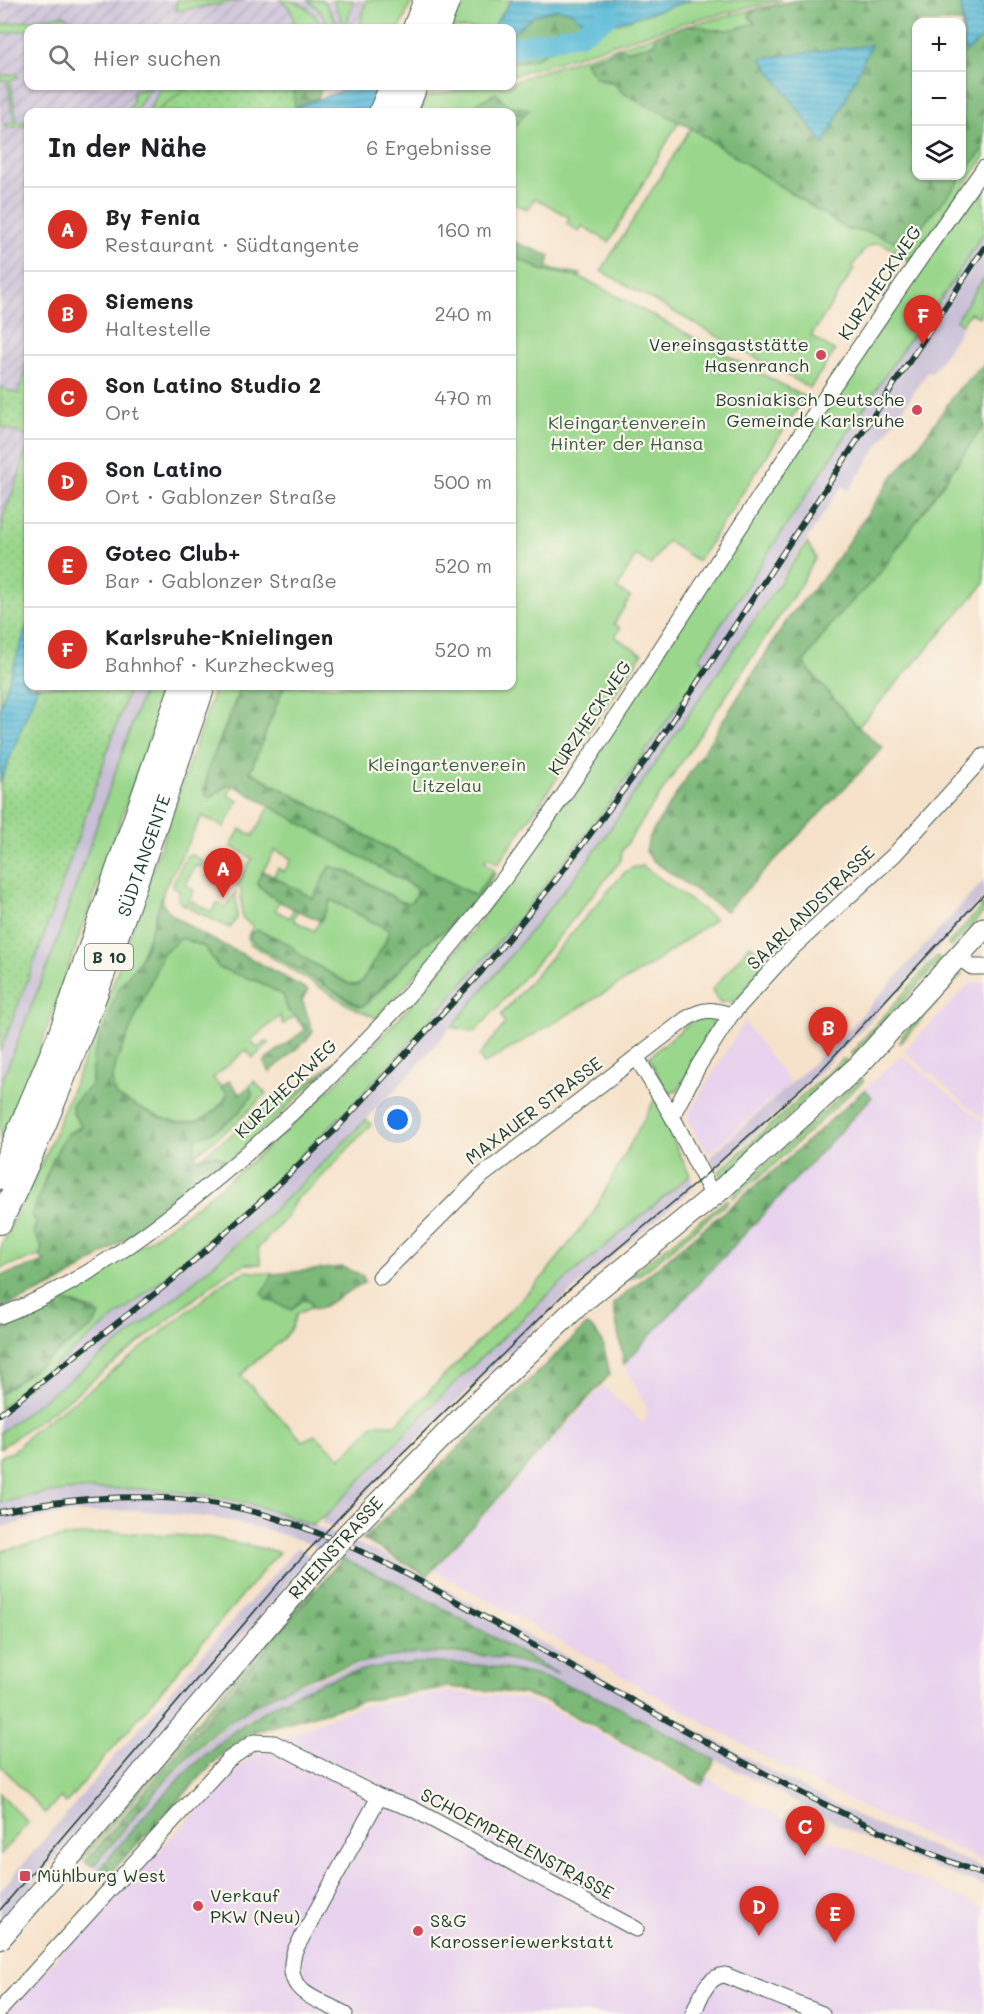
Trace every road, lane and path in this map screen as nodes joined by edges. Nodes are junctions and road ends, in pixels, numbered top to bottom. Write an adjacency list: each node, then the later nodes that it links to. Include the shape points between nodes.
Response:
1 (426, 0): 3 (highway)
2 (448, 0): 4 (highway)
3 (417, 24)
4 (439, 24)
5 (390, 90): 7 (highway)
6 (413, 90): 8 (highway)
7 (383, 108)
8 (406, 108)
9 (984, 168): 23 (street, KURZHECKWEG, via 912,268 507,875 443,954 304,1100 213,1182 92,1270 43,1298)
10 (181, 690): 19 (highway, SÜDTANGENTE / B 10, via 61,1033)
11 (201, 690): 21 (highway, SÜDTANGENTE / B 10, via 82,1032)
12 (984, 756): 16 (street, SAARLANDSTRASSE, via 894,855 789,951)
13 (984, 928): 14 (main road, RHEINSTRASSE)
14 (958, 957): 15 (street, via 972,967); 20 (main road, RHEINSTRASSE, via 858,1066)
15 (984, 967)
16 (735, 1010): 17 (street, MAXAUER STRASSE, via 699,1011); 18 (street, SAARLANDSTRASSE)
17 (637, 1058): 18 (street); 22 (street, MAXAUER STRASSE, via 515,1147)
18 (672, 1116): 20 (street)
19 (0, 1177)
20 (713, 1196): 26 (main road, RHEINSTRASSE, bridge, via 580,1304 349,1532)
21 (0, 1222)
22 (380, 1277)
23 (4, 1314)
24 (379, 1797): 25 (street, SCHOEMPERLENSTRASSE, via 411,1808); 27 (street, SCHOEMPERLENSTRASSE, via 274,1743 261,1740 249,1744 207,1782); 28 (street, via 290,1965 292,1979 302,1990)
25 (636, 1929)
26 (0, 1939)
27 (0, 2010)
28 (345, 2014)
29 (693, 2014): 30 (street, via 717,1975)
30 (822, 2014)

